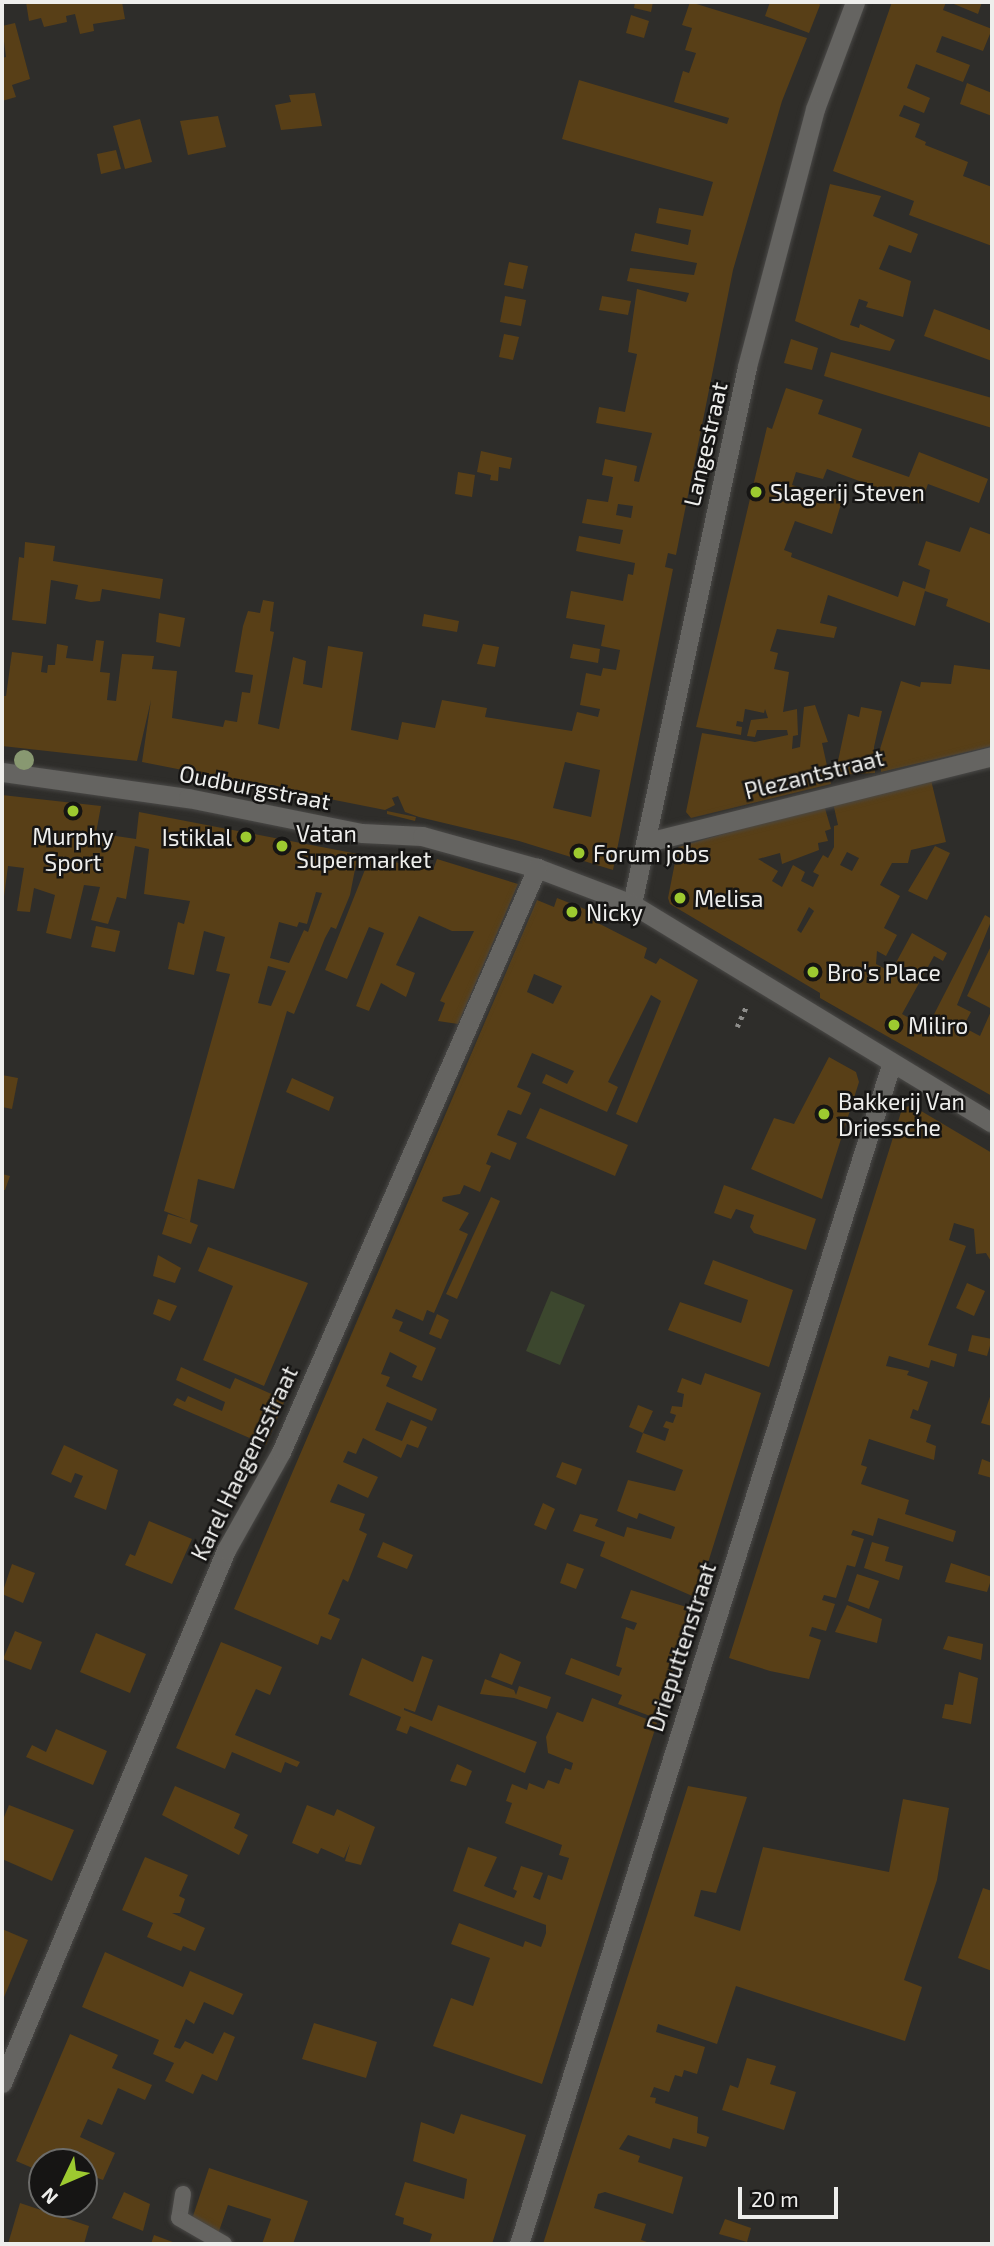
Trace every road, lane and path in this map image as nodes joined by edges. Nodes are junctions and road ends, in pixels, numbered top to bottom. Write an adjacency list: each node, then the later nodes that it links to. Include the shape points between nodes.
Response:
1 (855, 2): 4 (street, Langestraat, via 815,109 747,367)
2 (992, 756): 4 (street, Plezantstraat)
3 (2, 772): 5 (street, Oudburgstraat, via 188,798 362,833 422,836)
4 (648, 842): 6 (street, Langestraat)
5 (537, 868): 6 (street, Oudburgstraat); 9 (street, Karel Haegensstraat, via 281,1452 226,1550)
6 (632, 904): 7 (street, Oudburgstraat)
7 (891, 1065): 8 (street, Oudburgstraat); 12 (street, Drieputtenstraat)
8 (992, 1123)
9 (2, 2082)
10 (183, 2194): 11 (lane, via 179,2218)
11 (224, 2244)
12 (519, 2244)

